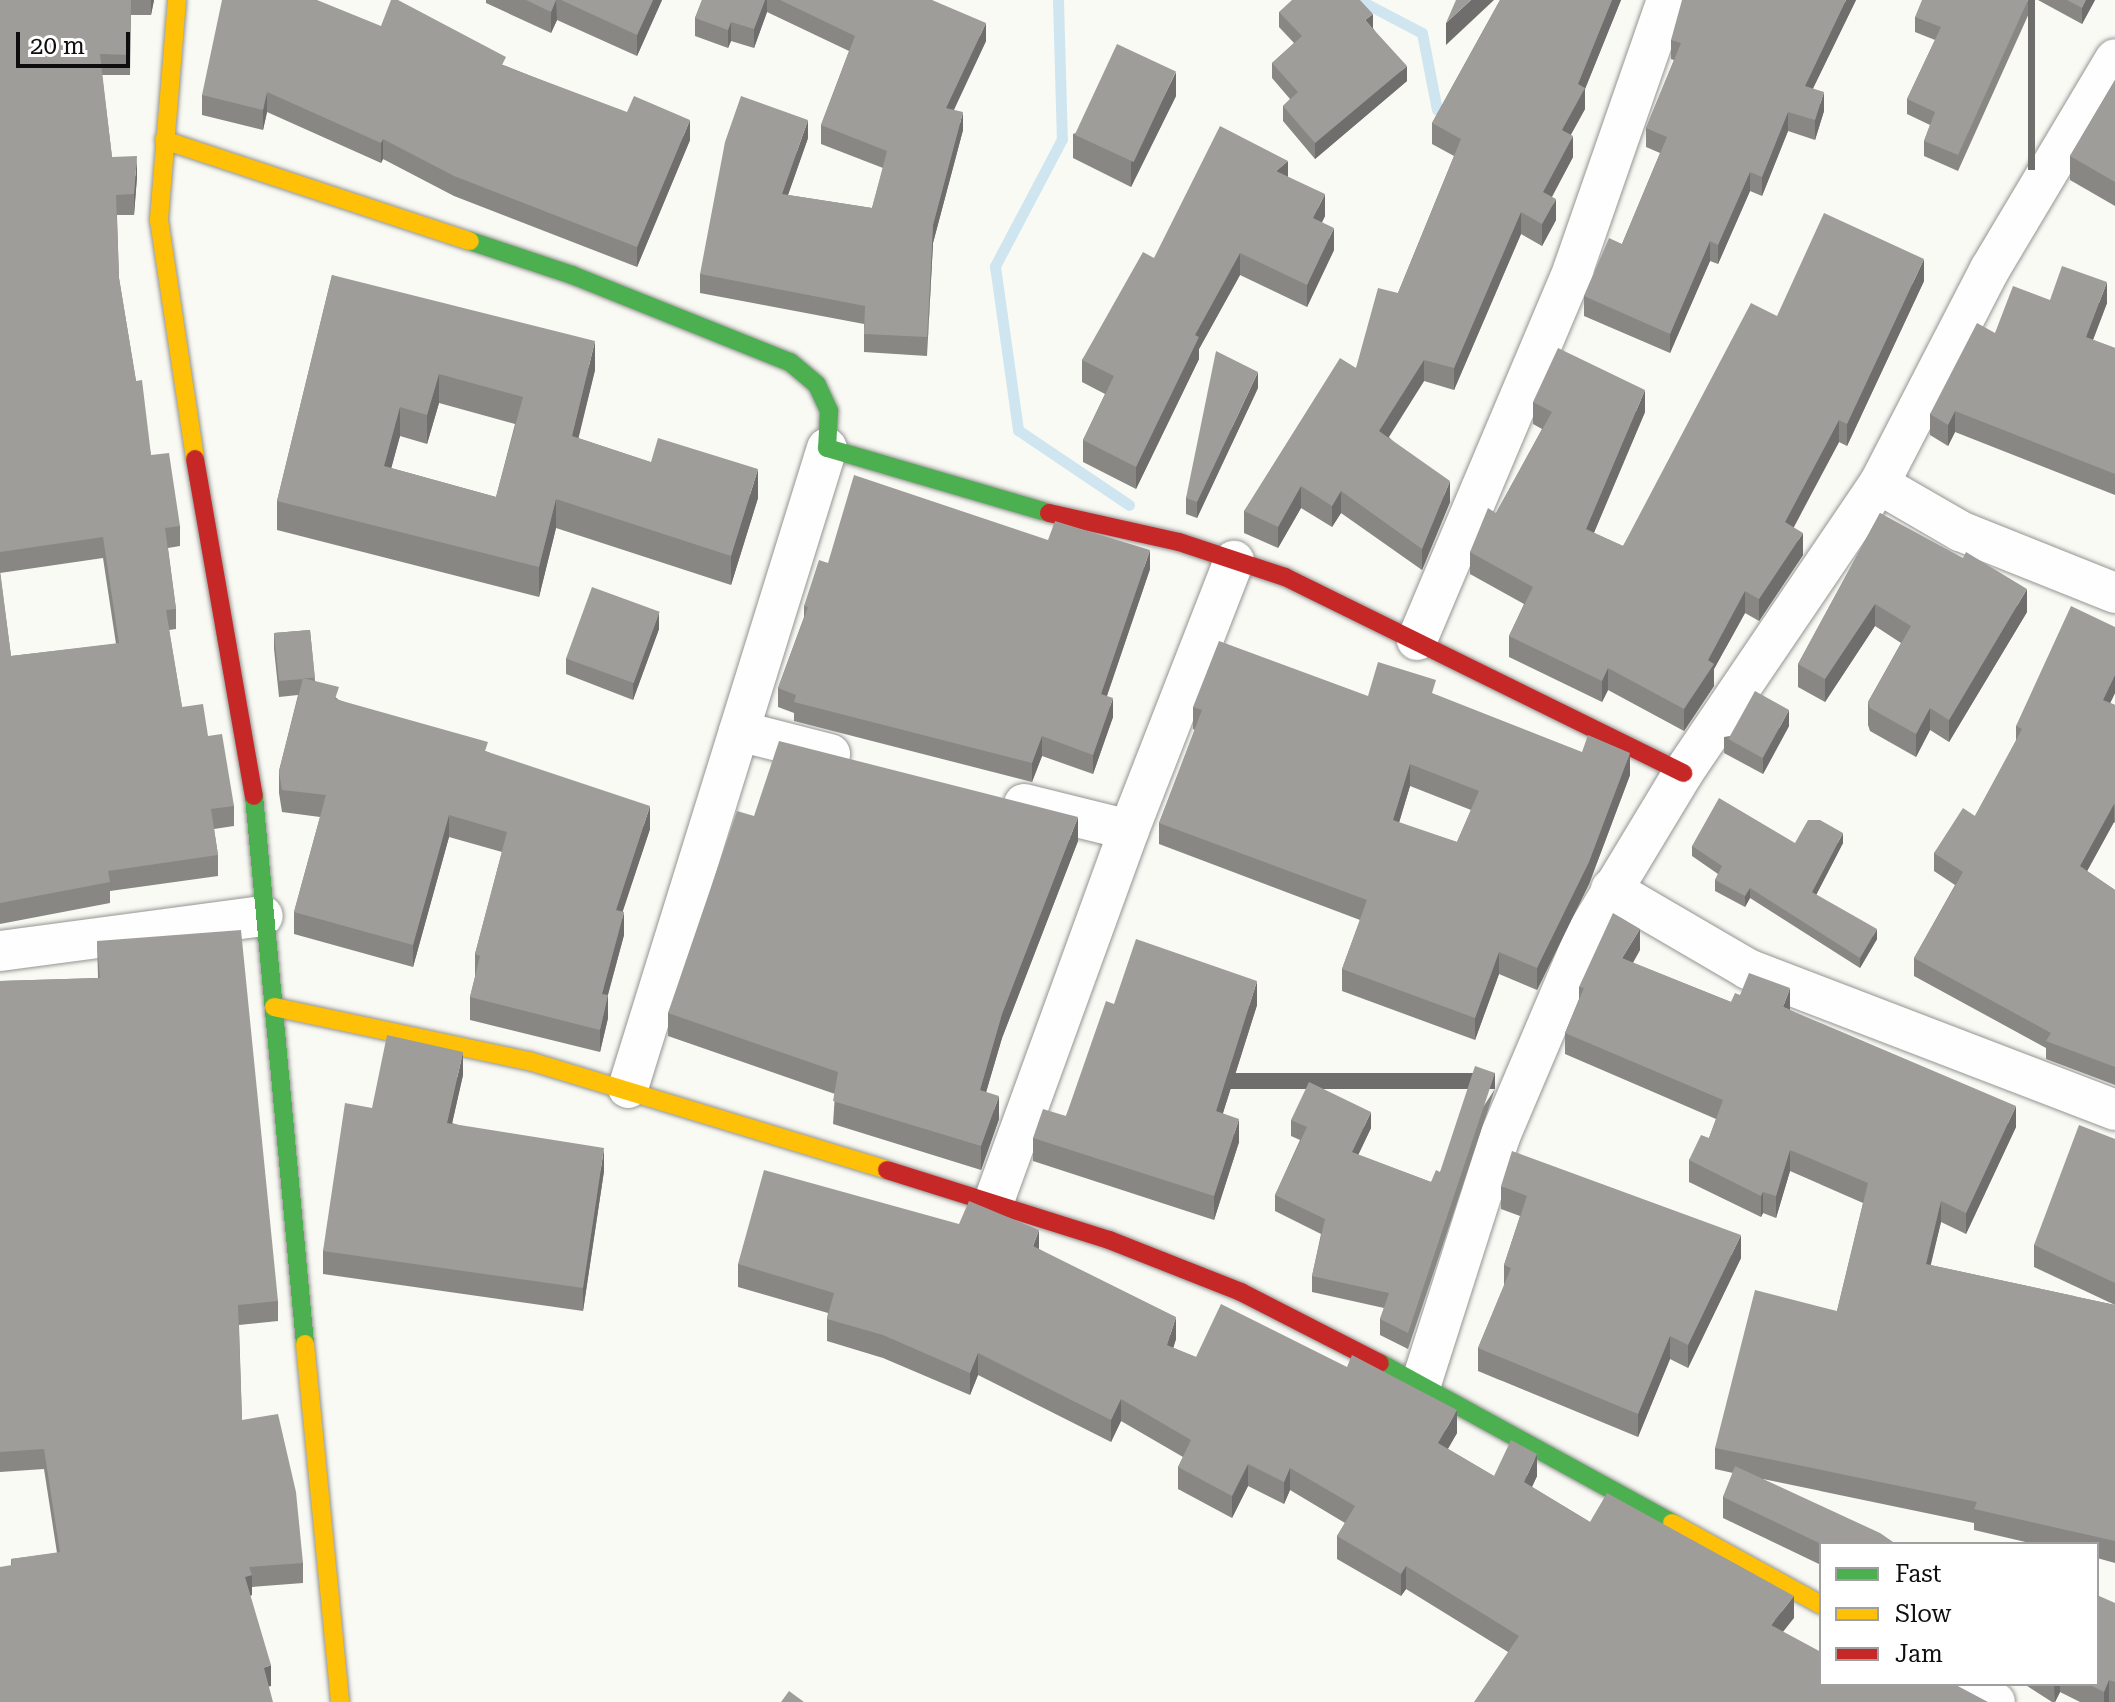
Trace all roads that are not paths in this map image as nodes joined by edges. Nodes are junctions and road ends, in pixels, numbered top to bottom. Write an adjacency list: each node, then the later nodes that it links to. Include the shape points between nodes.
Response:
1 (177, 0): 4 (street)
2 (1667, 0): 9 (street, via 1573,270)
3 (2114, 64): 6 (street, via 1990,269)
4 (164, 140): 5 (street, via 572,275 790,362 817,385 829,411); 16 (street, via 159,220 165,286 260,830)
5 (827, 448): 7 (street, via 995,501 1179,542); 10 (street)
6 (1879, 484): 8 (street, via 1960,531); 12 (street)
7 (1234, 561): 9 (street, via 1285,577); 14 (street)
8 (2115, 593)
9 (1417, 640): 12 (street)
10 (739, 731): 11 (street); 19 (street)
11 (874, 766)
12 (1683, 773): 15 (street)
13 (994, 796): 14 (street)
14 (1129, 830): 21 (street)
15 (1611, 889): 20 (street, via 1748,969); 22 (street, via 1586,934 1501,1134)
16 (263, 916): 17 (street); 18 (street)
17 (0, 951)
18 (274, 1007): 19 (street, via 529,1061); 25 (street)
19 (628, 1088): 21 (street)
20 (2115, 1110)
21 (994, 1201): 22 (street, via 1241,1292)
22 (1421, 1384): 23 (street)
23 (1819, 1604)
24 (1963, 1686): 26 (street)
25 (340, 1702)
26 (1995, 1702)

